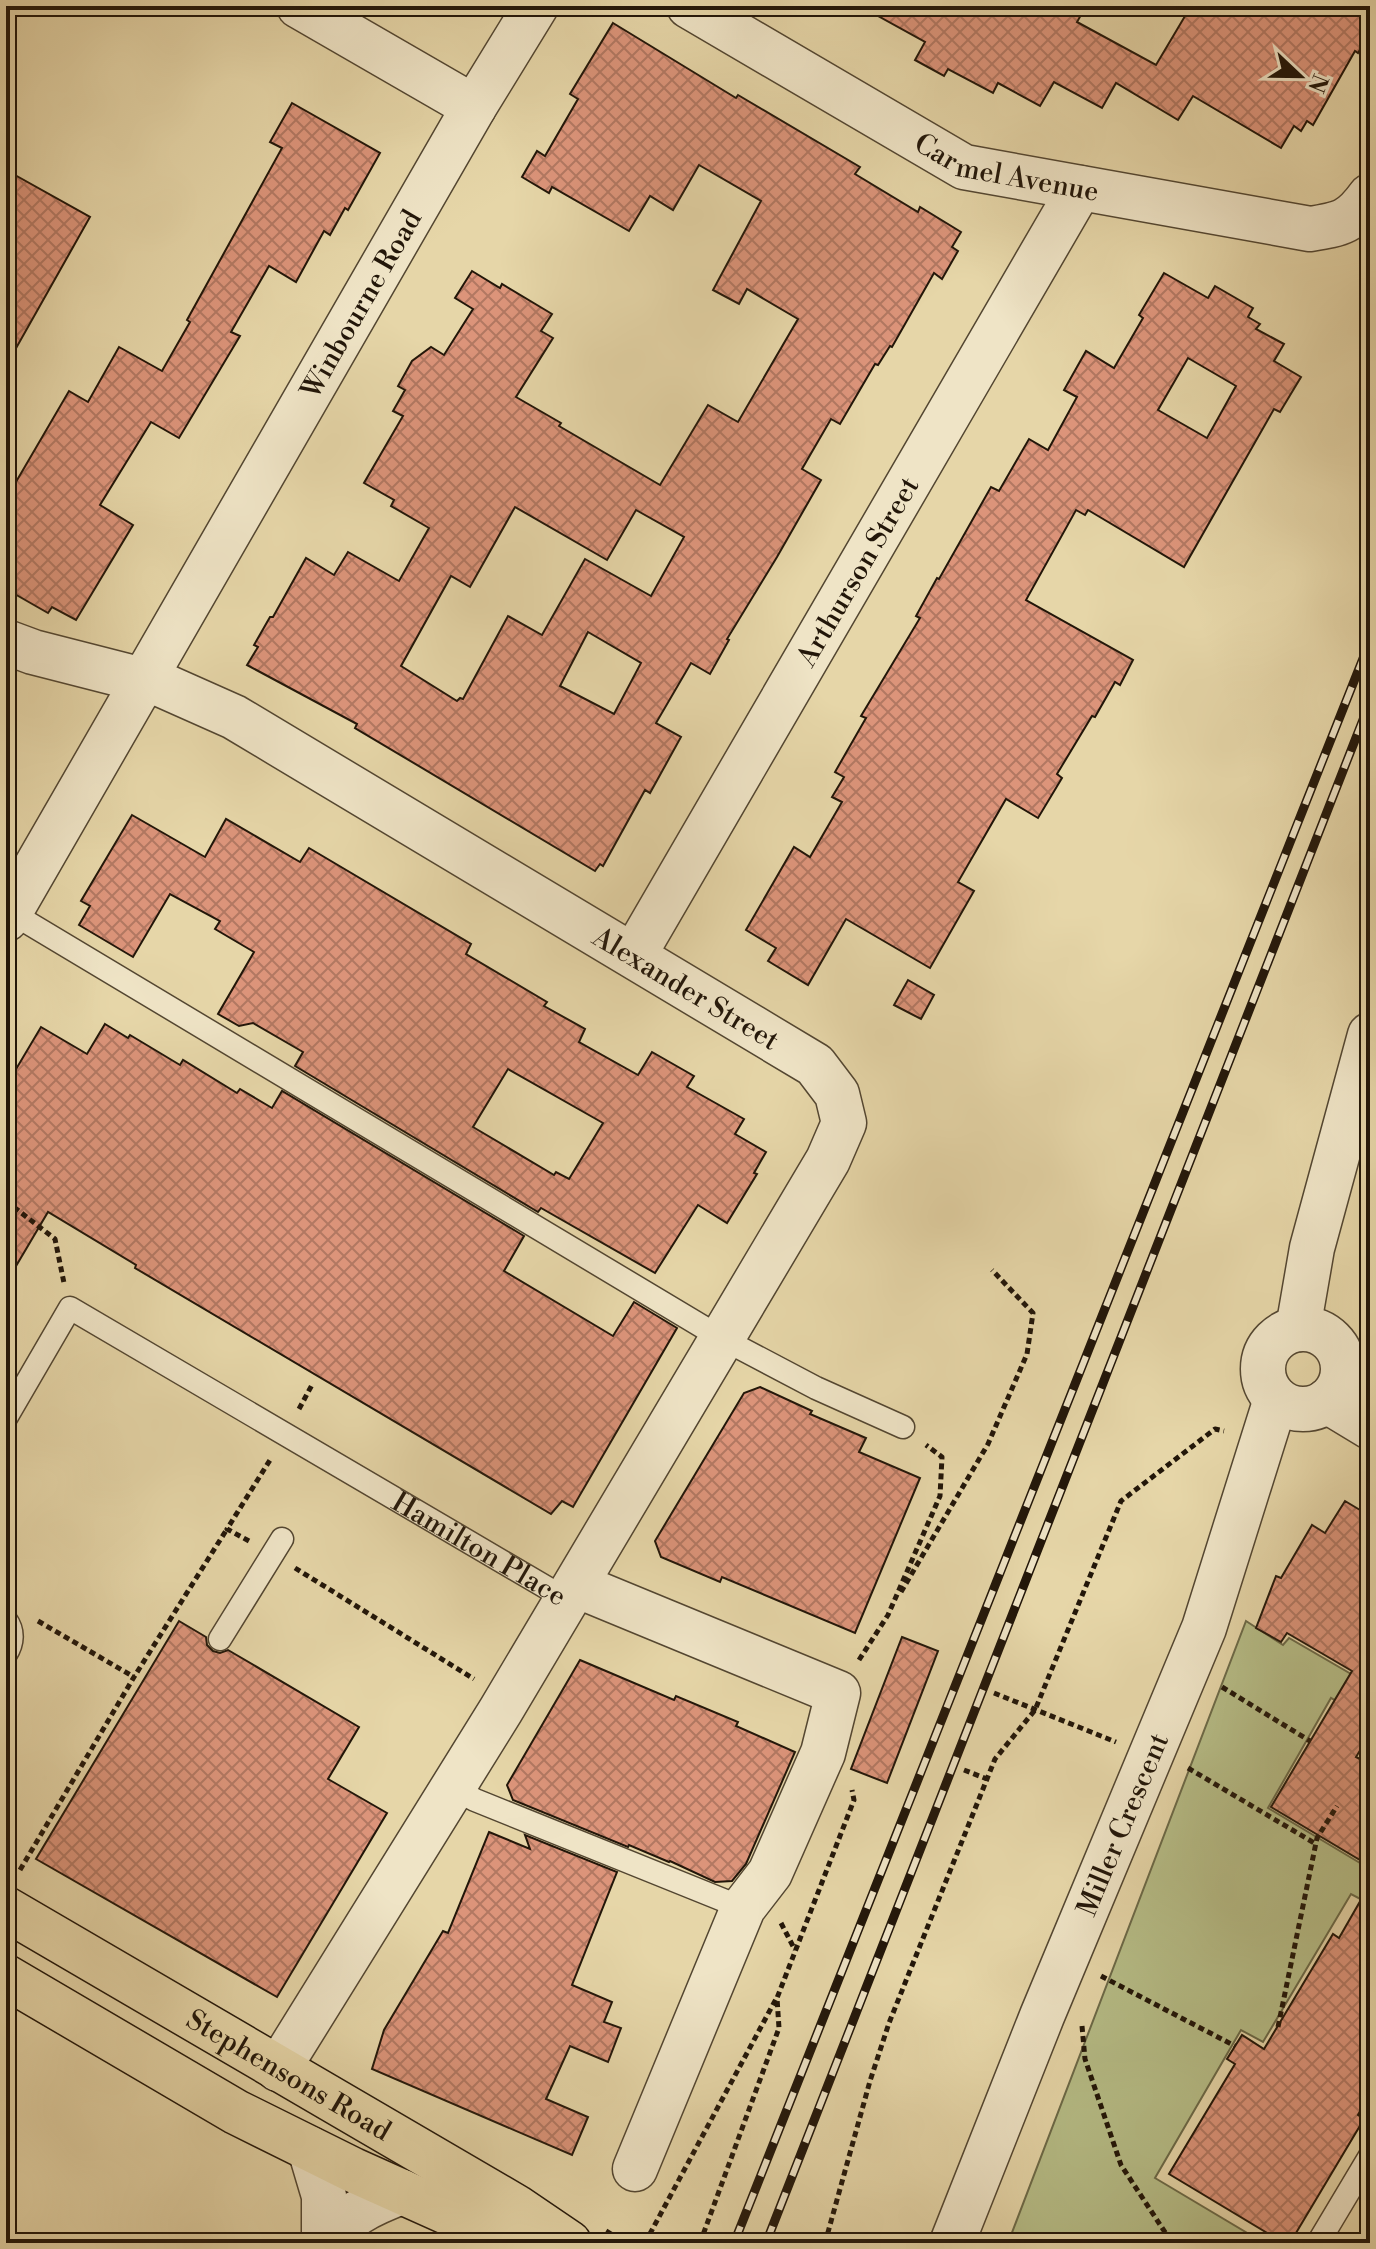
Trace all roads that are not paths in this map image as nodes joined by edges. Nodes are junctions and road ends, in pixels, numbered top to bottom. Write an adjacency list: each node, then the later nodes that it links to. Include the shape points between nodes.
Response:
1 (299, 6): 4 (street)
2 (536, 6): 4 (street, Winbourne Road)
3 (689, 6): 5 (street, Carmel Avenue, via 964,167)
4 (474, 107): 8 (street, Winbourne Road, via 188,603)
5 (1080, 188): 6 (street, Carmel Avenue, via 1310,229 1336,225); 10 (street, Arthurson Street)
6 (1363, 205)
7 (6, 642): 8 (street, Alexander Street)
8 (152, 679): 9 (street, Winbourne Road); 10 (street, Alexander Street, via 234,717)
9 (8, 916): 14 (lane)
10 (634, 955): 14 (street, Alexander Street, via 815,1065 837,1094 844,1123 828,1160)
11 (1370, 1035): 12 (street)
12 (1362, 1101): 13 (street, via 1312,1248)
13 (1298, 1329): 15 (street, via 1331,1339); 16 (street, via 1285,1332 1267,1350 1263,1376)
14 (723, 1339): 19 (lane); 22 (street, Alexander Street)
15 (1356, 1367): 17 (street, via 1344,1371)
16 (1276, 1399): 17 (street, via 1301,1410); 38 (street, Miller Crescent, via 1188,1666 1166,1760 1065,1960)
17 (1327, 1401): 20 (street)
18 (6, 1418): 22 (lane, Hamilton Place, via 70,1308)
19 (903, 1427)
20 (1370, 1427)
21 (277, 1547): 24 (lane)
22 (571, 1592): 26 (street, Hamilton Place); 28 (street, Hamilton Place, via 838,1693 823,1753 770,1873)
23 (6, 1620): 25 (lane, via 12,1636)
24 (220, 1639)
25 (6, 1654)
26 (453, 1788): 28 (lane); 30 (street, Hamilton Place)
27 (13, 1889): 30 (main road, Stephensons Road)
28 (743, 1908): 33 (street, Hamilton Place)
29 (6, 1977): 31 (main road, Stephensons Road, via 236,2112)
30 (278, 2069): 37 (main road, Stephensons Road)
31 (310, 2149): 34 (main road, Stephensons Road); 35 (street, via 324,2196)
32 (1370, 2156): 39 (lane)
33 (635, 2169)
34 (402, 2192): 35 (street, via 355,2212); 36 (main road, Stephensons Road)
35 (324, 2242)
36 (516, 2243)
37 (569, 2243)
38 (952, 2243)
39 (1318, 2243)

